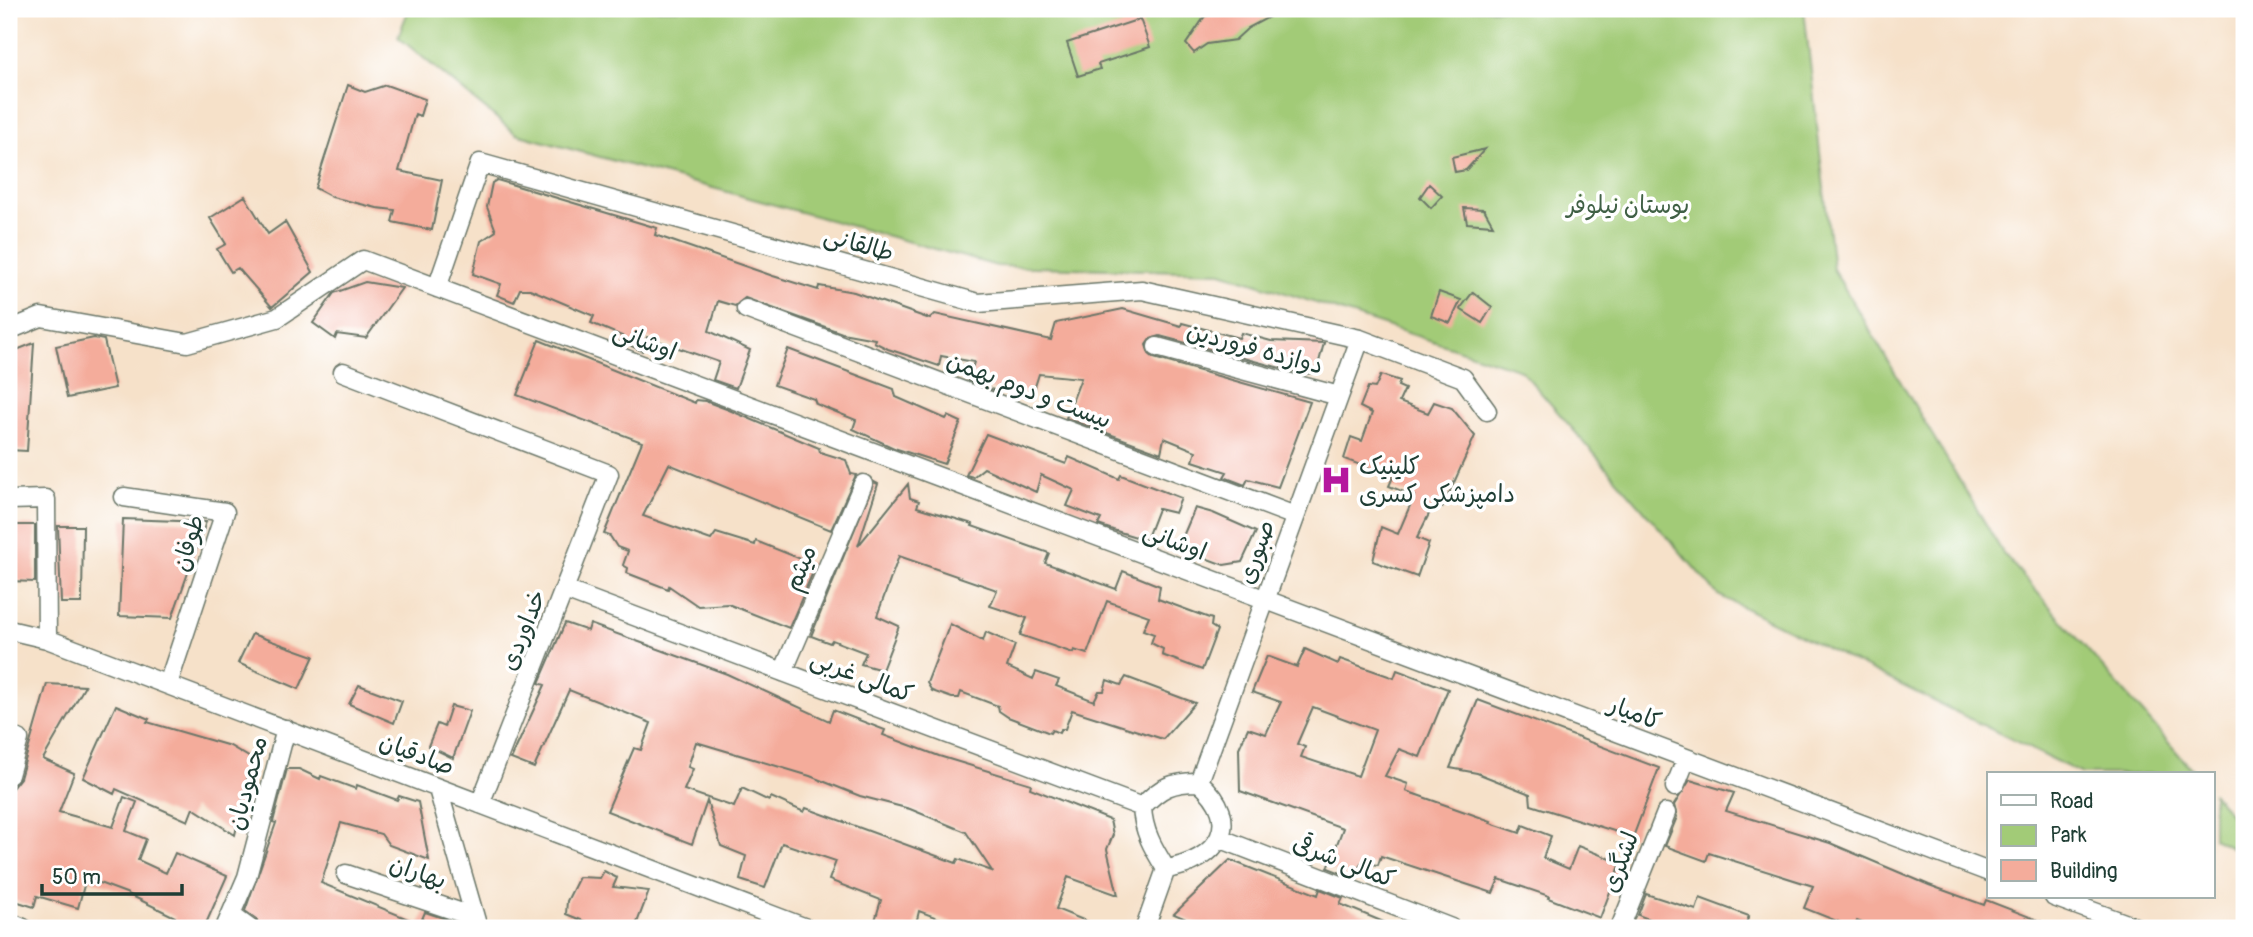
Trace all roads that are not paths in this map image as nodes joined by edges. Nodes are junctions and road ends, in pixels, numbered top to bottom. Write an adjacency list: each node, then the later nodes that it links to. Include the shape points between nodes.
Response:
1 (437, 288): 3 (street, اوشانی, via 363,260 277,318 187,343 41,317); 4 (street, طالقانی, via 480,163 978,303 1142,290); 14 (street, اوشانی)
2 (746, 309): 12 (street, بیست و دوم بهمن)
3 (9, 330)
4 (1360, 338): 7 (street, صبوری); 8 (street, via 1464,378)
5 (1157, 347): 7 (street, دوازده فروردین)
6 (343, 372): 13 (street, خداوردی, via 609,474)
7 (1339, 396): 12 (street, صبوری)
8 (1487, 411)
9 (863, 484): 17 (street, میثم)
10 (124, 497): 18 (street, طوفان, via 225,512)
11 (9, 500): 16 (street, via 46,499)
12 (1295, 516): 14 (street, صبوری)
13 (565, 590): 17 (street, کمالی غربی); 26 (street, خداوردی)
14 (1264, 601): 21 (street, کامیار); 23 (street, صبوری)
15 (9, 630): 16 (street, صادقیان)
16 (47, 639): 18 (street, صادقیان)
17 (783, 672): 27 (street, کمالی غربی)
18 (168, 684): 19 (street, صادقیان)
19 (286, 729): 25 (street, صادقیان); 35 (street, محمودیان, via 247,877)
20 (19, 739): 22 (street)
21 (1686, 759): 24 (street); 31 (street, کامیار)
22 (9, 775)
23 (1199, 782): 27 (street, via 1170,783); 29 (street, via 1214,794 1220,809)
24 (1675, 788)
25 (438, 789): 26 (street, صادقیان); 36 (street)
26 (480, 804): 39 (street, صادقیان)
27 (1142, 807): 30 (street, via 1148,839)
28 (1665, 813): 42 (street, لشگری)
29 (1219, 838): 30 (street, via 1202,859); 41 (street, کمالی شرقی)
30 (1166, 869): 40 (street)
31 (1987, 871)
32 (346, 874): 36 (street, بهاران)
33 (2057, 898): 43 (street)
34 (9, 922): 37 (street)
35 (228, 922): 38 (street)
36 (476, 923)
37 (23, 928)
38 (249, 928)
39 (806, 928)
40 (1144, 928)
41 (1451, 928)
42 (1620, 928)
43 (2138, 928)

